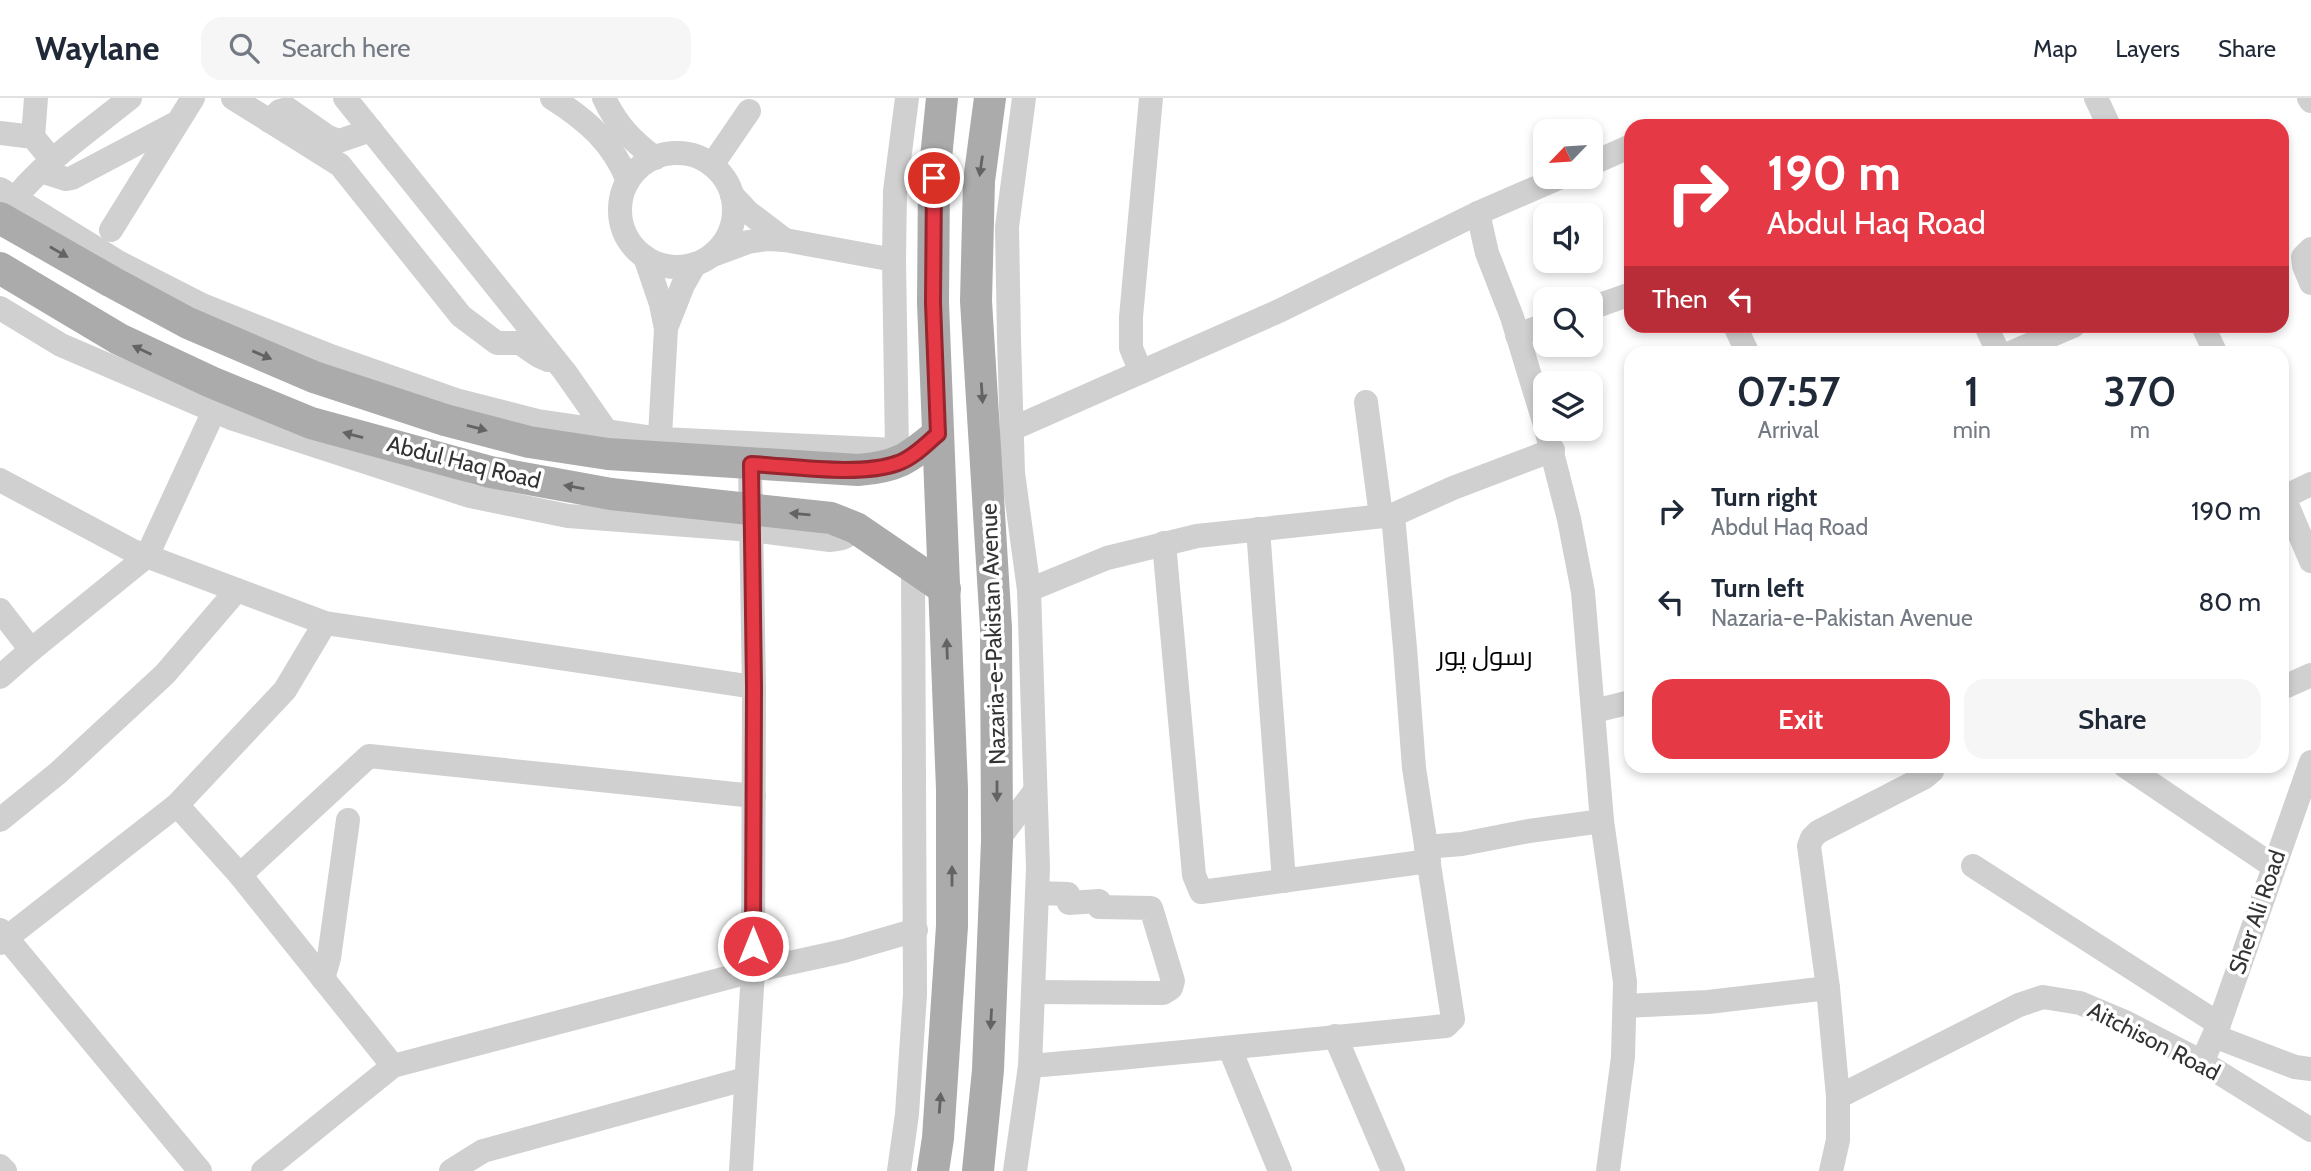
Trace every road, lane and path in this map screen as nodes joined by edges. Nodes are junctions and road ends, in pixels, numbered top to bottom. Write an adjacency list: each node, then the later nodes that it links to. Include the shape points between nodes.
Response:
1 (36, 98): 20 (street)
2 (130, 98): 25 (street)
3 (193, 98): 17 (street)
4 (233, 98): 16 (street)
5 (345, 98): 18 (street)
6 (552, 98): 26 (street, via 602,136)
7 (604, 98): 22 (street, via 629,137)
8 (907, 98): 36 (street, via 895,191)
9 (942, 98): 53 (main road, Nazaria-e-Pakistan Avenue, via 934,178)
10 (990, 98): 63 (main road, Nazaria-e-Pakistan Avenue, one-way to 63, via 979,181 976,301)
11 (1024, 98): 52 (street, via 1007,227)
12 (1151, 98): 48 (street, via 1131,317 1131,348)
13 (2096, 98): 15 (street)
14 (749, 111): 24 (street)
15 (2106, 119)
16 (269, 121): 18 (street, via 288,109 339,141); 47 (street, via 340,165 461,316 497,343 520,343)
17 (177, 123): 25 (street, via 72,178); 31 (street)
18 (371, 130): 47 (street)
19 (0, 133): 20 (street)
20 (33, 137): 25 (street)
21 (1624, 149): 23 (street)
22 (655, 158): 24 (street, via 690,155); 26 (street)
23 (1603, 159)
24 (712, 165): 28 (street)
25 (47, 166): 29 (street)
26 (628, 181): 34 (street, via 621,201 622,222 630,242)
27 (1534, 189): 30 (street)
28 (732, 195): 32 (street); 35 (street, via 733,219 726,240)
29 (4, 206): 56 (main road, Abdul Haq Road, via 188,323 314,377 529,442)
30 (1478, 214): 45 (street); 48 (street)
31 (111, 230)
32 (785, 240): 35 (street, via 748,242); 36 (street)
33 (2311, 249): 38 (street, via 2303,257)
34 (645, 257): 35 (street, via 675,267); 42 (street)
35 (704, 260): 42 (street, via 678,295)
36 (894, 260): 58 (street)
37 (0, 268): 66 (main road, Abdul Haq Road, one-way to 37, via 490,472 311,423 119,339)
38 (2311, 282)
39 (1624, 296): 40 (street)
40 (1603, 304)
41 (0, 308): 51 (street, via 61,345)
42 (666, 328): 57 (street)
43 (1533, 329): 45 (street)
44 (2052, 333): 46 (street)
45 (1517, 335): 49 (street)
46 (2025, 346)
47 (558, 364): 56 (street)
48 (1141, 372): 52 (street)
49 (1533, 387)
50 (1366, 402): 65 (street)
51 (214, 411): 66 (street, via 470,496 568,516); 69 (street)
52 (1012, 429): 63 (street)
53 (938, 434): 58 (main road, Abdul Haq Road); 72 (main road, Nazaria-e-Pakistan Avenue)
54 (1537, 441): 65 (street, via 1453,488)
55 (1550, 441): 83 (street, via 1583,592)
56 (607, 443): 57 (main road, Abdul Haq Road)
57 (660, 448): 58 (street); 59 (main road, Abdul Haq Road)
58 (899, 456): 59 (main road, Abdul Haq Road, via 880,468 858,470)
59 (751, 464): 66 (street)
60 (0, 480): 69 (street)
61 (2311, 484): 62 (street)
62 (2289, 493)
63 (1003, 502): 74 (street); 93 (main road, Nazaria-e-Pakistan Avenue, one-way to 93, via 996,628)
64 (2289, 510): 70 (street)
65 (1387, 515): 67 (street); 94 (street)
66 (751, 520): 71 (main road, Abdul Haq Road, via 831,518 856,528); 81 (street)
67 (1258, 529): 68 (street); 98 (street)
68 (1164, 543): 74 (street, via 1107,558); 98 (street, via 1198,888 1216,891)
69 (147, 556): 73 (street); 77 (street)
70 (2311, 561)
71 (913, 567): 72 (main road, Abdul Haq Road); 100 (street)
72 (945, 589): 125 (main road, Nazaria-e-Pakistan Avenue, one-way to 72, via 952,926)
73 (237, 590): 76 (street); 90 (street, via 165,674)
74 (1029, 590): 87 (street)
75 (0, 610): 77 (street)
76 (325, 623): 81 (street); 89 (street, via 285,690)
77 (31, 650): 79 (street)
78 (2311, 675): 80 (street)
79 (0, 677)
80 (2289, 685)
81 (754, 687): 88 (street)
82 (1624, 704): 83 (street)
83 (1594, 711): 92 (street)
84 (2311, 762): 96 (street, Sher Ali Road)
85 (1930, 773): 104 (street, via 1812,838)
86 (2135, 773): 96 (street)
87 (1035, 791): 93 (street); 99 (street)
88 (754, 796): 97 (street, via 369,756); 102 (street)
89 (177, 805): 97 (street); 101 (street)
90 (0, 820)
91 (348, 820): 103 (street)
92 (1602, 821): 94 (street, via 1529,831); 106 (street)
93 (998, 841): 126 (main road, Nazaria-e-Pakistan Avenue, one-way to 126, via 988,1069)
94 (1427, 854): 98 (street); 108 (street, via 1451,1024)
95 (1973, 866): 107 (street)
96 (2273, 866): 107 (street, Sher Ali Road)
97 (240, 875): 103 (street)
98 (1284, 881)
99 (1037, 893): 105 (street); 105 (street, via 1068,894 1069,903 1099,901 1099,906 1151,908 1173,981 1163,993)
100 (916, 930): 102 (street); 124 (street, via 907,1114)
101 (2, 937): 120 (street)
102 (753, 971): 111 (street); 114 (street)
103 (323, 979): 111 (street)
104 (1828, 988): 106 (street); 115 (street)
105 (1033, 992): 112 (street)
106 (1625, 1006): 129 (street)
107 (2216, 1030): 110 (street, Sher Ali Road); 113 (street, via 2295,1067)
108 (1335, 1036): 109 (street); 128 (street)
109 (1230, 1049): 112 (street); 127 (street)
110 (2202, 1062): 115 (street, Aitchison Road, via 2080,1003 2043,997); 116 (street, Aitchison Road)
111 (393, 1066): 121 (street)
112 (1030, 1066): 118 (street)
113 (2311, 1069)
114 (746, 1079): 122 (street, via 483,1152); 123 (street)
115 (1838, 1097): 130 (street, via 1838,1140)
116 (2311, 1130)
117 (0, 1166): 119 (street)
118 (1019, 1168)
119 (5, 1171)
120 (200, 1171)
121 (263, 1171)
122 (451, 1171)
123 (741, 1171)
124 (899, 1171)
125 (933, 1171)
126 (978, 1171)
127 (1280, 1171)
128 (1393, 1171)
129 (1608, 1171)
130 (1830, 1171)

